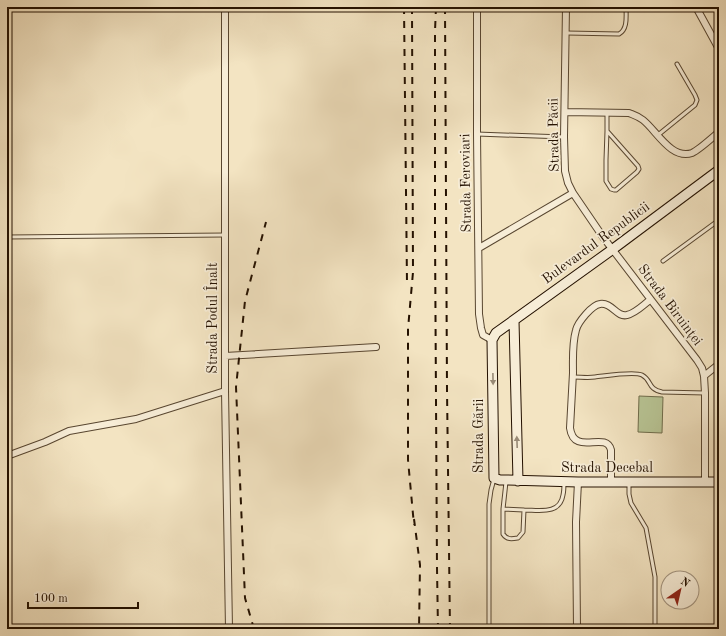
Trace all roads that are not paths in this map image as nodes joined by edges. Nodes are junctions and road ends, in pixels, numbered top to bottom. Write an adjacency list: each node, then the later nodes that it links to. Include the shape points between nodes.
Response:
1 (225, 7): 19 (street, Strada Podul Înalt)
2 (477, 7): 13 (street, Strada Feroviari)
3 (566, 7): 6 (street, Strada Păcii)
4 (626, 7): 6 (lane, via 626,26 619,34)
5 (696, 7): 7 (street)
6 (566, 33): 9 (street, Strada Păcii)
7 (719, 49)
8 (677, 64): 14 (lane, via 697,100 695,105)
9 (565, 112): 10 (street); 15 (street, Strada Păcii)
10 (607, 113): 11 (lane); 14 (street, via 635,115)
11 (607, 131): 11 (lane, via 639,170 616,190 611,189 606,181)
12 (719, 132): 14 (street, via 692,153 684,154 676,152)
13 (477, 134): 15 (lane); 21 (street, Strada Feroviari)
14 (658, 135)
15 (564, 137): 17 (street, Strada Păcii, via 565,170)
16 (719, 170): 22 (street, Bulevardul Republicii)
17 (573, 193): 21 (street, Strada Feroviari); 22 (street, Strada Păcii)
18 (719, 220): 23 (lane)
19 (225, 235): 20 (lane); 28 (street, Strada Podul Înalt)
20 (7, 238)
21 (478, 248): 26 (street, via 480,321 483,335)
22 (613, 249): 24 (street, Strada Biruinței); 25 (street, Bulevardul Republicii)
23 (662, 261)
24 (650, 300): 30 (street, Strada Biruinței, via 697,360); 31 (street, via 624,316 606,304 597,305 587,313 576,330)
25 (514, 321): 26 (street, Bulevardul Republicii, via 496,333); 37 (street, one-way to 25)
26 (492, 340): 35 (street, Strada Gării, one-way to 35)
27 (376, 347): 28 (street)
28 (225, 356): 32 (street, Strada Podul Înalt)
29 (719, 364): 30 (street)
30 (704, 376): 33 (street, Strada Biruinței)
31 (572, 377): 33 (lane, via 641,374 651,386 662,392); 41 (street, via 571,434 576,441 601,442 608,445 611,450)
32 (225, 391): 34 (street, via 136,419 69,431); 46 (street, Strada Podul Înalt)
33 (705, 393): 38 (street, Strada Biruinței)
34 (7, 456)
35 (494, 478): 36 (street, Strada Decebal); 47 (lane, Strada Gării, via 489,504)
36 (506, 480): 37 (street, Strada Decebal); 44 (lane)
37 (518, 480): 39 (street, Strada Decebal)
38 (705, 481): 42 (street, Strada Decebal); 43 (street, Strada Decebal)
39 (564, 482): 40 (street, Strada Decebal); 45 (lane, via 564,495 556,508)
40 (578, 482): 41 (street, Strada Decebal); 48 (street)
41 (610, 482): 42 (street, Strada Decebal)
42 (629, 482): 49 (lane, via 631,503 646,528 655,577)
43 (719, 482)
44 (503, 509): 45 (lane); 45 (lane, via 503,534 510,539 518,538 522,532)
45 (524, 510)
46 (229, 629)
47 (489, 629)
48 (577, 629)
49 (655, 629)

